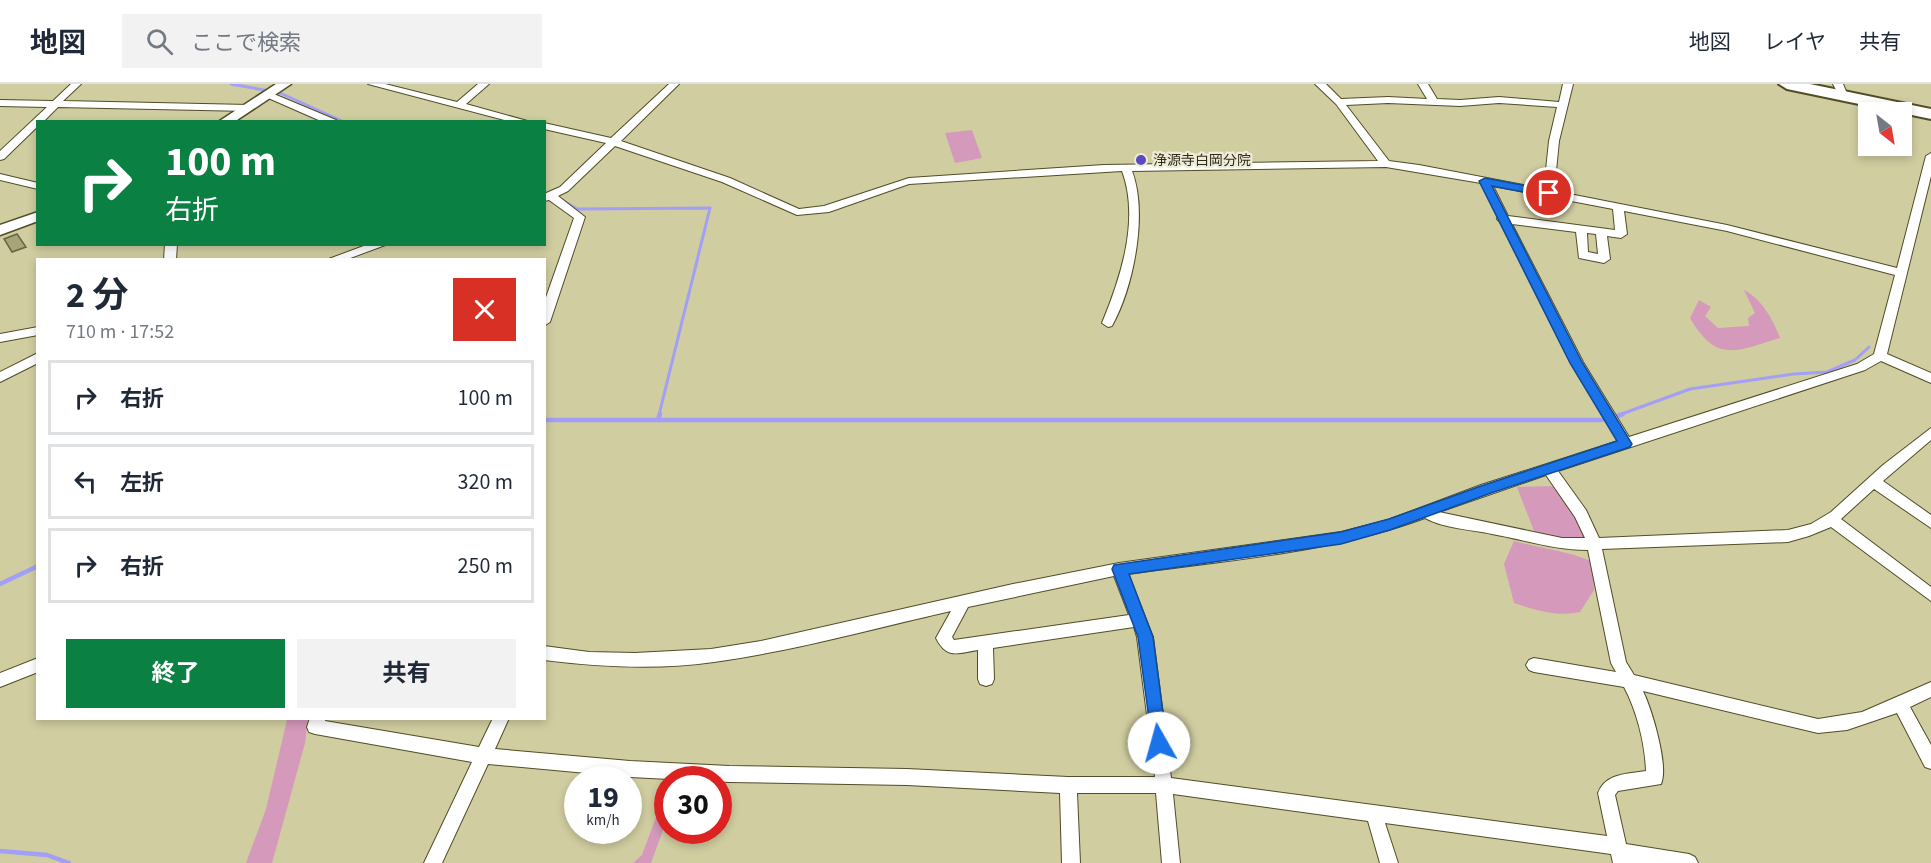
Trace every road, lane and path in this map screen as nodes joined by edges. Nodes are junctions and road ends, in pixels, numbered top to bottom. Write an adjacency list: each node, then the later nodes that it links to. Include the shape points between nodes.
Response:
1 (76, 84): 15 (street)
2 (285, 84): 11 (street)
3 (373, 84): 16 (street)
4 (484, 84): 16 (street)
5 (674, 84): 26 (street)
6 (1320, 84): 12 (street)
7 (1423, 84): 13 (street)
8 (1568, 84): 17 (street)
9 (1787, 84): 10 (main road)
10 (1840, 90): 19 (main road)
11 (269, 95): 18 (street); 22 (street)
12 (1339, 102): 13 (street); 29 (street)
13 (1434, 102): 17 (street, via 1499,100)
14 (0, 103): 15 (street)
15 (55, 104): 18 (street); 20 (street)
16 (459, 105): 23 (street)
17 (1563, 105): 34 (street, via 1554,141)
18 (249, 108): 21 (street)
19 (1931, 114)
20 (38, 120)
21 (228, 120)
22 (328, 120)
23 (518, 120)
24 (36, 122): 28 (street)
25 (546, 126): 26 (street)
26 (615, 142): 30 (street, via 726,180 797,212 810,213 909,181); 35 (street, via 564,189)
27 (1931, 156): 44 (street)
28 (0, 157)
29 (1386, 164): 30 (street); 32 (street)
30 (1126, 168): 46 (street, via 1134,195 1133,227)
31 (0, 177): 33 (street)
32 (1485, 181): 34 (street); 38 (street)
33 (36, 186)
34 (1549, 193): 36 (street)
35 (548, 198): 45 (street, via 580,217)
36 (1618, 207): 41 (street, via 1622,234); 44 (street, via 1727,228)
37 (36, 217): 40 (street)
38 (1502, 219): 39 (street); 54 (street, via 1577,363)
39 (1581, 228): 41 (street); 41 (street, via 1583,255 1604,259)
40 (0, 230)
41 (1601, 231)
42 (376, 246): 43 (street)
43 (338, 258)
44 (1900, 273): 49 (street)
45 (546, 316)
46 (1108, 323)
47 (36, 331): 48 (street)
48 (0, 338)
49 (1880, 356): 52 (street); 54 (street, via 1821,381)
50 (36, 358): 51 (street)
51 (0, 377)
52 (1931, 378)
53 (1931, 433): 56 (street)
54 (1626, 444): 55 (street)
55 (1550, 470): 57 (street); 60 (street, via 1581,514)
56 (1873, 481): 58 (street); 59 (street)
57 (1426, 512): 60 (street, via 1441,520 1562,544); 61 (street, via 1341,538)
58 (1832, 520): 60 (street, via 1788,536); 62 (street)
59 (1931, 522)
60 (1594, 543): 71 (street, via 1619,663)
61 (1119, 569): 63 (street); 64 (street)
62 (1931, 595)
63 (963, 602): 65 (street, via 944,638 951,646); 66 (street, via 711,656 635,660)
64 (1139, 620): 65 (street); 79 (street, via 1145,637)
65 (985, 642): 69 (street)
66 (546, 653)
67 (1534, 664): 71 (street)
68 (36, 666): 70 (street)
69 (986, 679)
70 (0, 680)
71 (1629, 681): 73 (street, via 1818,726 1834,726); 81 (street, via 1638,697 1654,758 1655,778 1614,784 1606,793)
72 (1931, 689): 73 (street)
73 (1900, 704): 77 (street)
74 (317, 720): 76 (street, via 315,727)
75 (500, 720): 76 (street)
76 (484, 756): 78 (street, via 652,770); 82 (street)
77 (1931, 761)
78 (1068, 785): 79 (street); 83 (street)
79 (1164, 785): 80 (street); 84 (street)
80 (1374, 814): 81 (street); 85 (street)
81 (1619, 854): 86 (street)
82 (433, 863)
83 (1071, 863)
84 (1171, 863)
85 (1389, 863)
86 (1689, 863)

